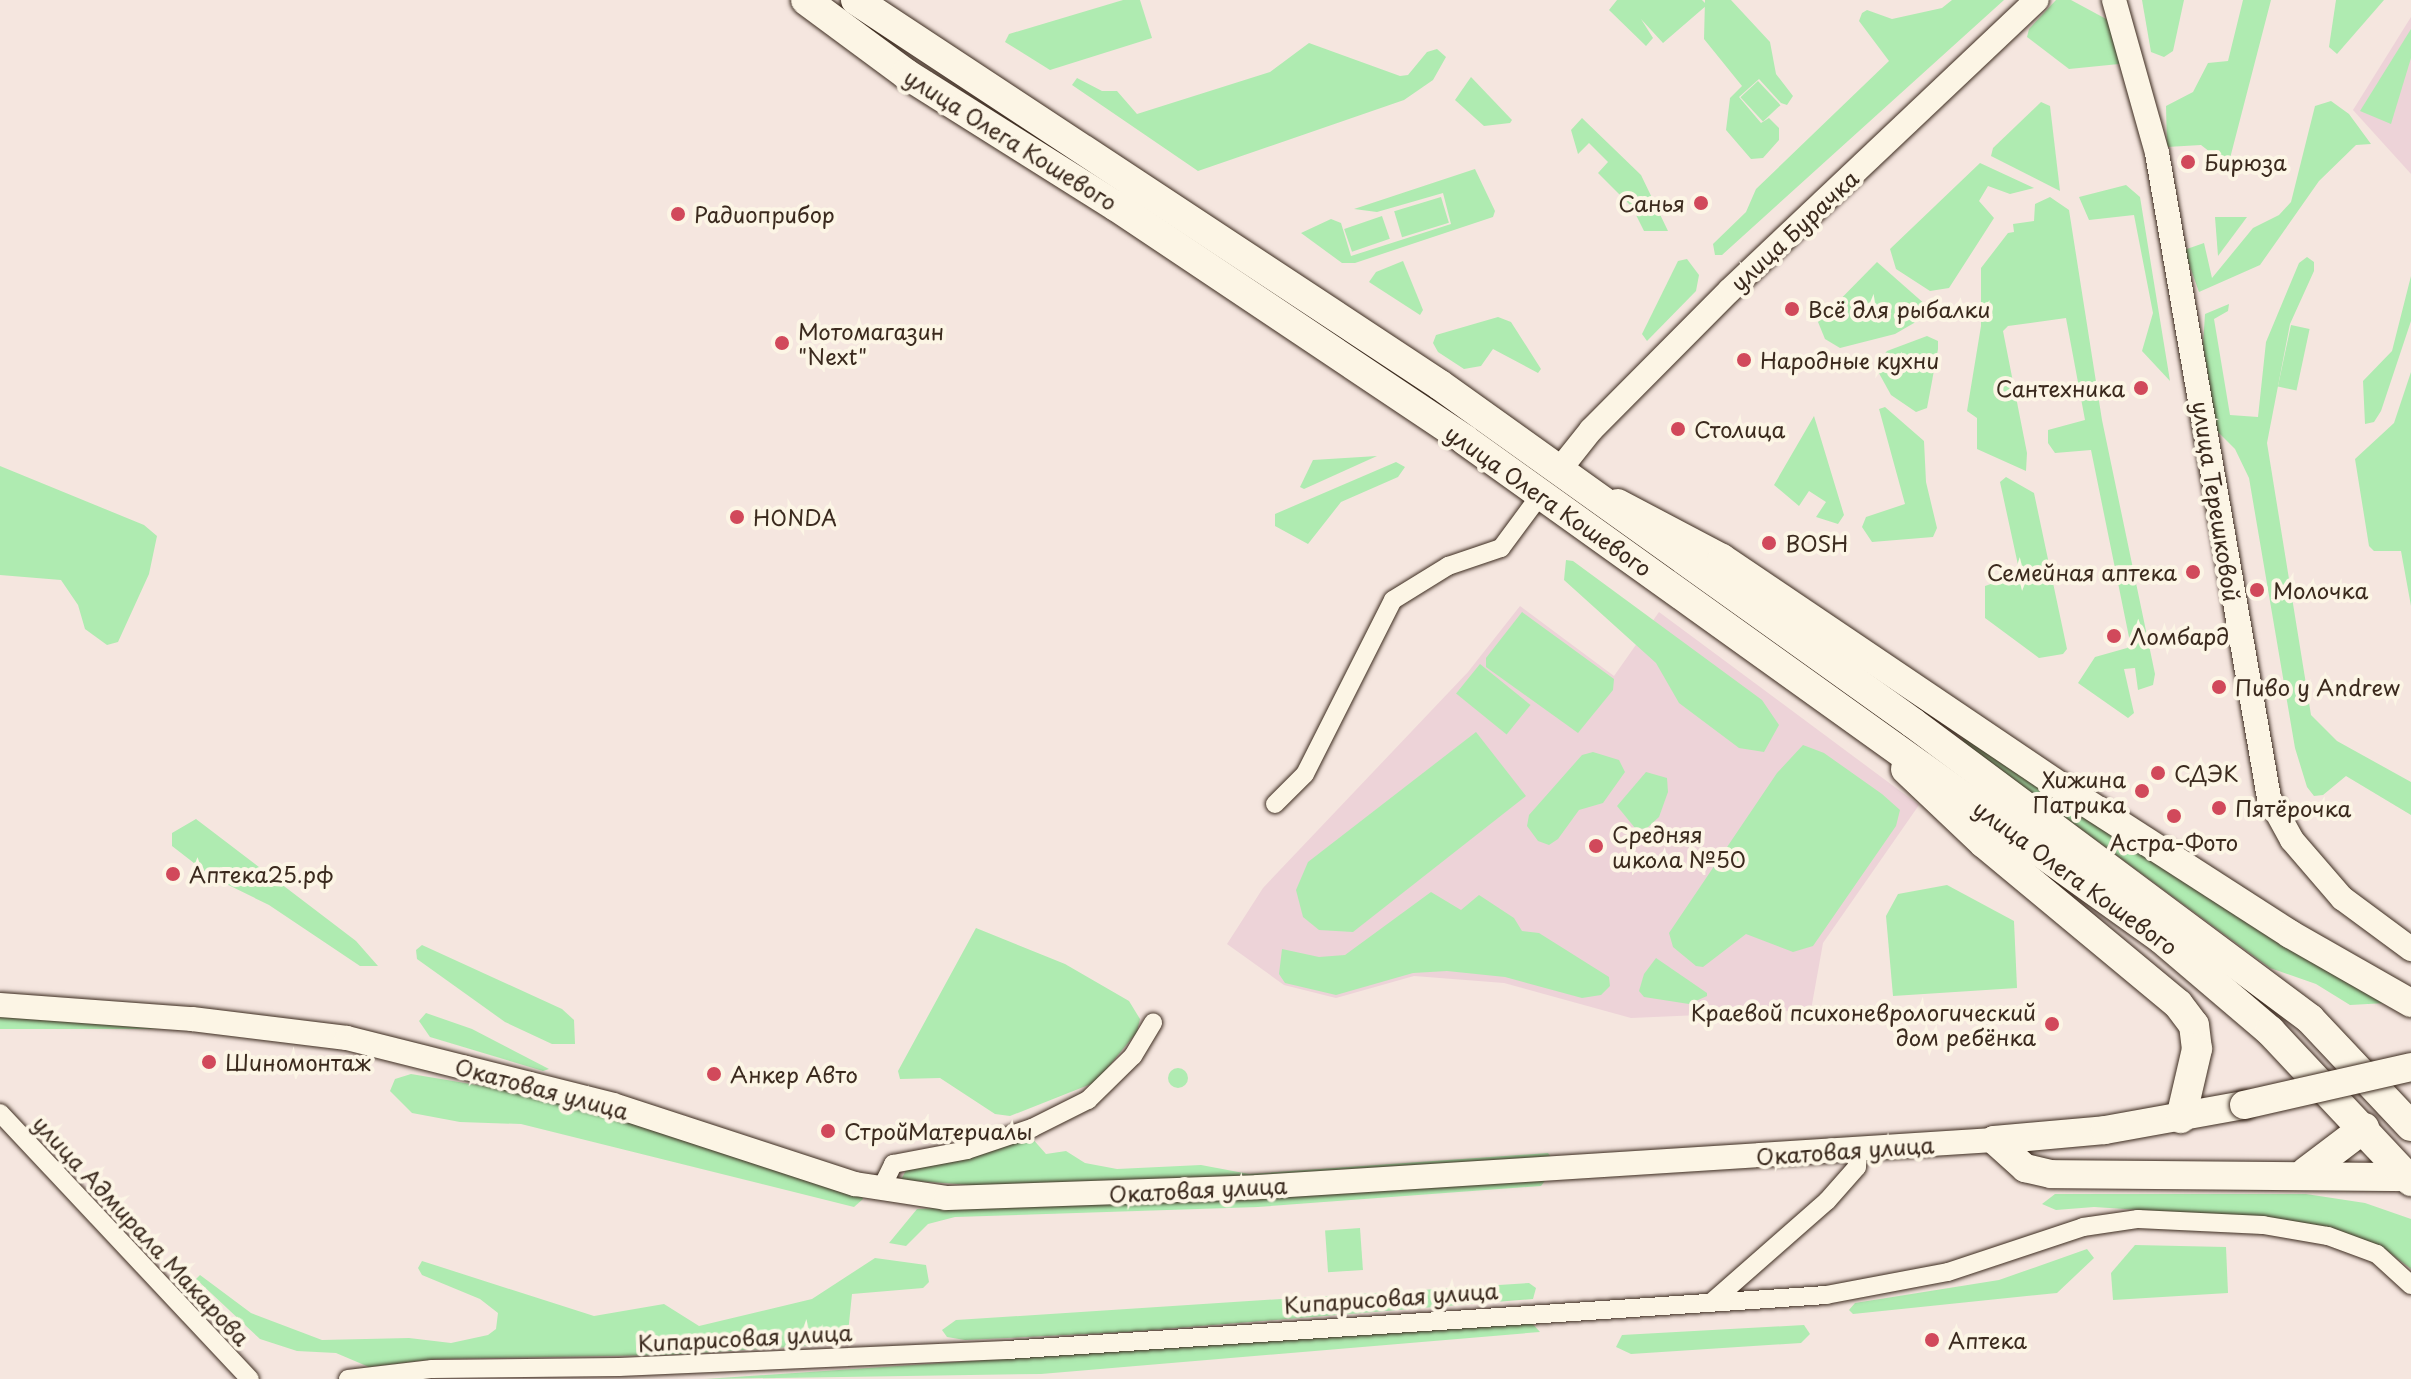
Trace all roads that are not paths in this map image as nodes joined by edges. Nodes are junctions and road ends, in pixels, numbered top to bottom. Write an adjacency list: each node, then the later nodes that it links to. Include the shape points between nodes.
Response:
1 (806, 0): 6 (highway, улица Олега Кошевого, via 906,74 1275,311)
2 (856, 0): 5 (highway, улица Олега Кошевого)
3 (2037, 0): 5 (main road, улица Бурачка, via 1730,290 1591,430)
4 (2114, 0): 10 (main road, улица Терешковой, via 2153,133 2269,798 2292,840 2342,898)
5 (1560, 469): 7 (highway, улица Олега Кошевого)
6 (1541, 494): 8 (highway, улица Олега Кошевого); 9 (street, via 1501,548 1448,566 1393,600 1305,774)
7 (1601, 499): 11 (main road, via 1632,506 1722,558 2068,791 2290,934); 17 (highway, улица Олега Кошевого, via 2286,999)
8 (1899, 747): 16 (highway, via 1919,786 2178,1004 2194,1025 2197,1049); 18 (highway, улица Олега Кошевого, via 2162,939 2270,1031)
9 (1275, 804)
10 (2411, 949)
11 (2411, 1003)
12 (0, 1005): 25 (main road, Окатовая улица, via 246,1025 412,1051 613,1105)
13 (1153, 1023): 25 (street, via 1133,1056 1088,1100 1032,1128 967,1150 893,1164)
14 (2411, 1067): 16 (main road, Окатовая улица, bridge)
15 (0, 1113): 28 (street, улица Адмирала Макарова)
16 (2181, 1118): 19 (main road, Окатовая улица)
17 (2411, 1126)
18 (2364, 1128): 22 (highway); 24 (highway, улица Олега Кошевого)
19 (2105, 1130): 20 (main road, Окатовая улица); 23 (main road, via 2097,1142 2097,1160)
20 (1994, 1140): 21 (main road, Окатовая улица); 23 (main road, via 2025,1168 2051,1174)
21 (1858, 1150): 25 (main road, Окатовая улица, via 1234,1188 946,1198); 27 (street, via 1857,1167 1827,1201)
22 (2306, 1172): 23 (main road); 24 (main road)
23 (2131, 1176)
24 (2409, 1179)
25 (881, 1189)
26 (2411, 1285): 27 (street, Кипарисовая улица, via 2377,1254 2328,1236 2263,1225 2138,1219 2083,1227 1982,1264 1896,1283 1826,1295)
27 (1713, 1301): 29 (street, Кипарисовая улица, via 1007,1350 619,1367 432,1369)
28 (250, 1379)
29 (348, 1379)

